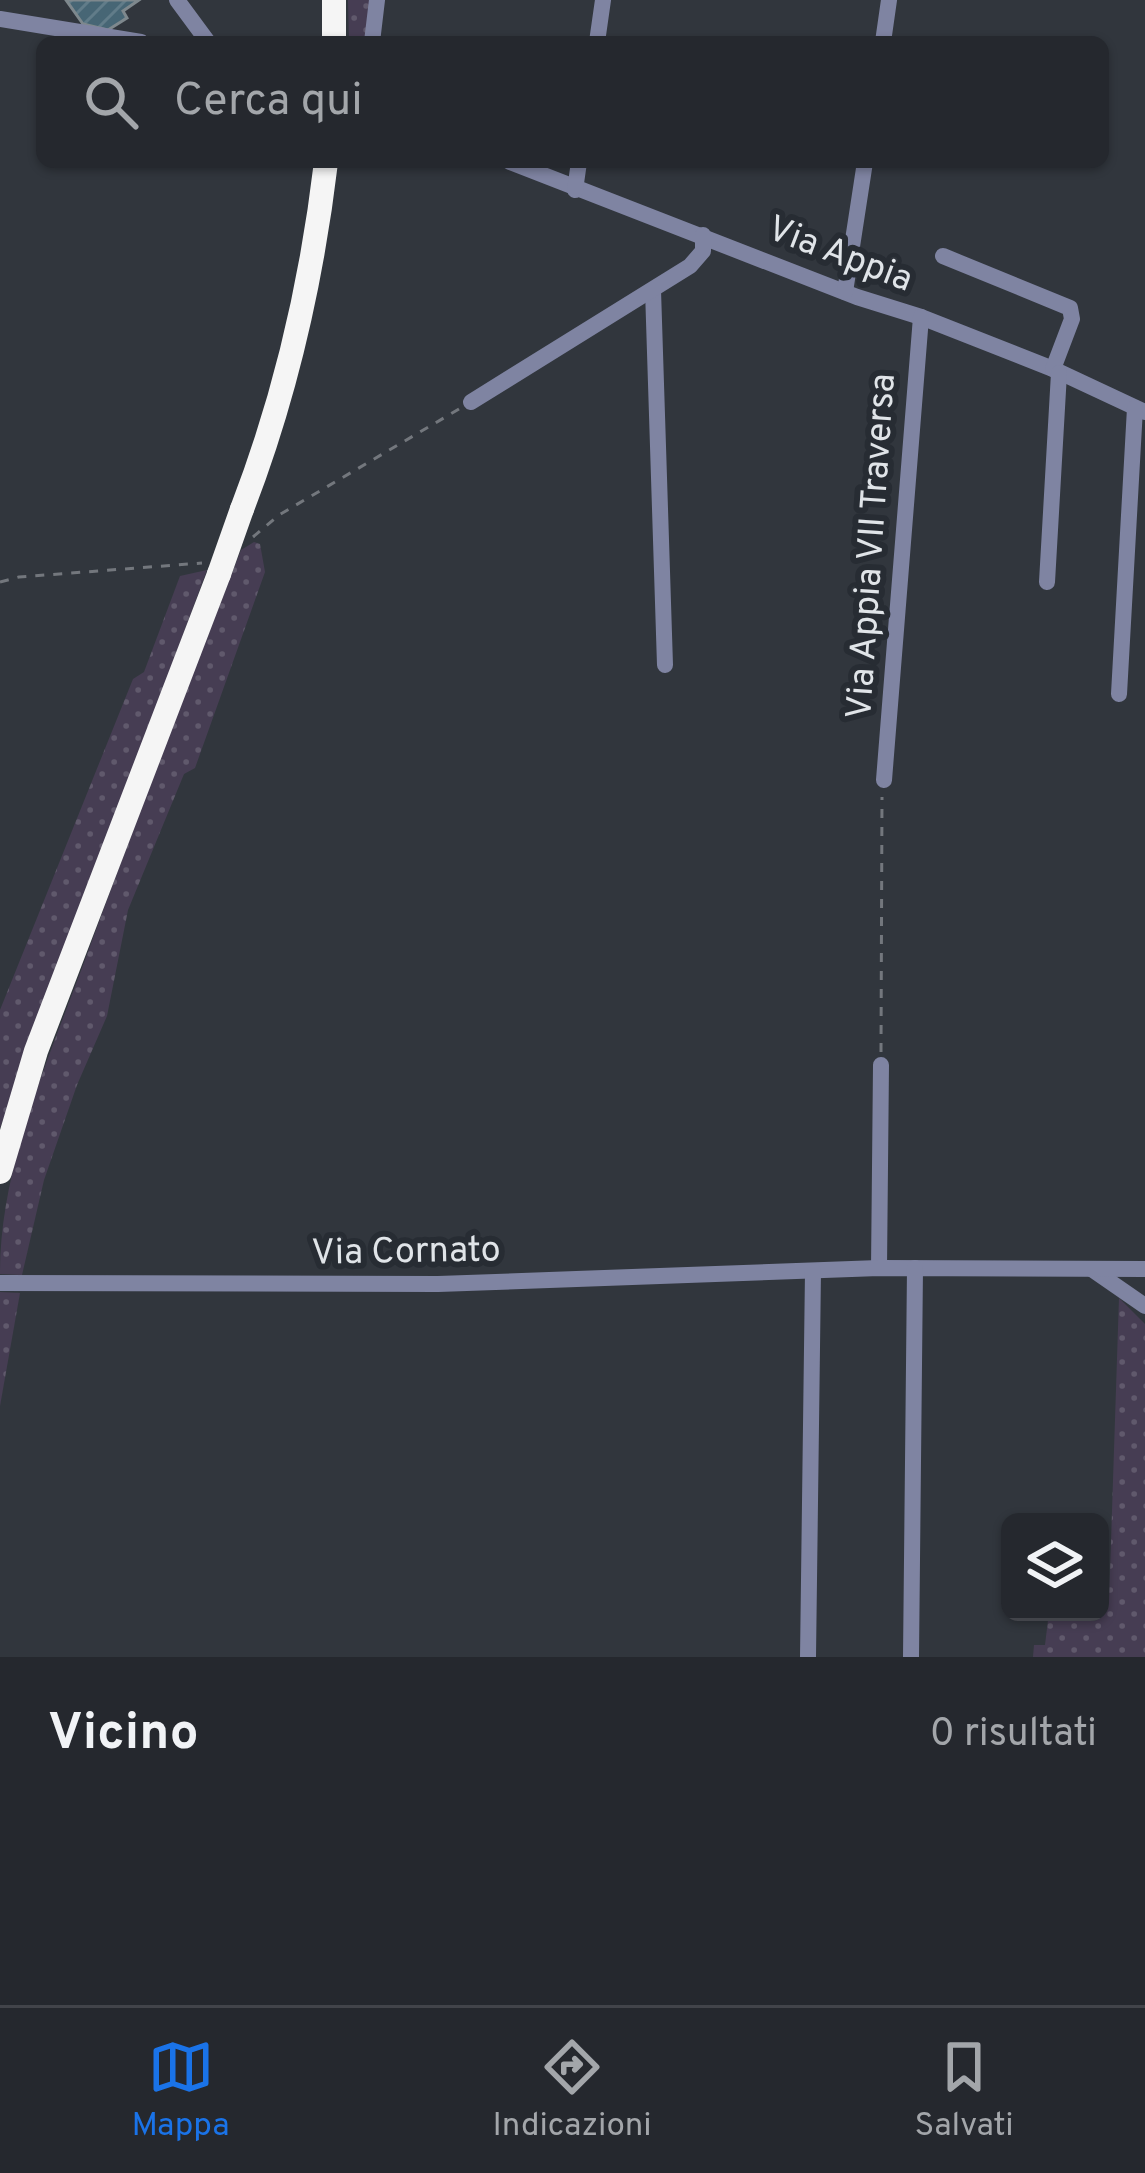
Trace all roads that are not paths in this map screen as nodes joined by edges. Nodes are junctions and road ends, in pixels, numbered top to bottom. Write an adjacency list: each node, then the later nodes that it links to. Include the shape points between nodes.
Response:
1 (177, 0): 8 (street)
2 (334, 0): 9 (highway)
3 (377, 0): 10 (street)
4 (603, 0): 11 (street)
5 (889, 0): 12 (street)
6 (0, 19): 7 (street)
7 (104, 36)
8 (204, 36)
9 (334, 36)
10 (373, 36)
11 (598, 36)
12 (884, 36)
13 (325, 168): 31 (highway, bridge, via 288,370 219,574 36,1051)
14 (524, 168): 17 (street, Via Appia)
15 (578, 168): 17 (street)
16 (864, 168): 21 (street)
17 (575, 190): 18 (street, Via Appia)
18 (703, 235): 20 (street, via 704,251 691,266); 21 (street, Via Appia)
19 (943, 256): 23 (street, via 1070,308)
20 (653, 290): 24 (street); 27 (street)
21 (845, 292): 22 (street, Via Appia)
22 (921, 317): 23 (street, Via Appia); 29 (street, Via Appia VII Traversa)
23 (1056, 371): 25 (street, Via Appia); 26 (street)
24 (471, 402)
25 (1140, 410): 28 (street)
26 (1047, 581)
27 (664, 665)
28 (1119, 694)
29 (884, 780)
30 (880, 1065): 32 (street)
31 (0, 1172)
32 (879, 1268): 33 (street, Via Cornato); 36 (street, Via Cornato)
33 (915, 1268): 35 (street, Via Cornato); 40 (street)
34 (1145, 1268): 35 (street, Via Cornato)
35 (1092, 1269): 38 (street)
36 (813, 1271): 37 (street, Via Cornato, via 438,1284); 39 (street)
37 (0, 1283)
38 (1145, 1306)
39 (808, 1657)
40 (911, 1657)

